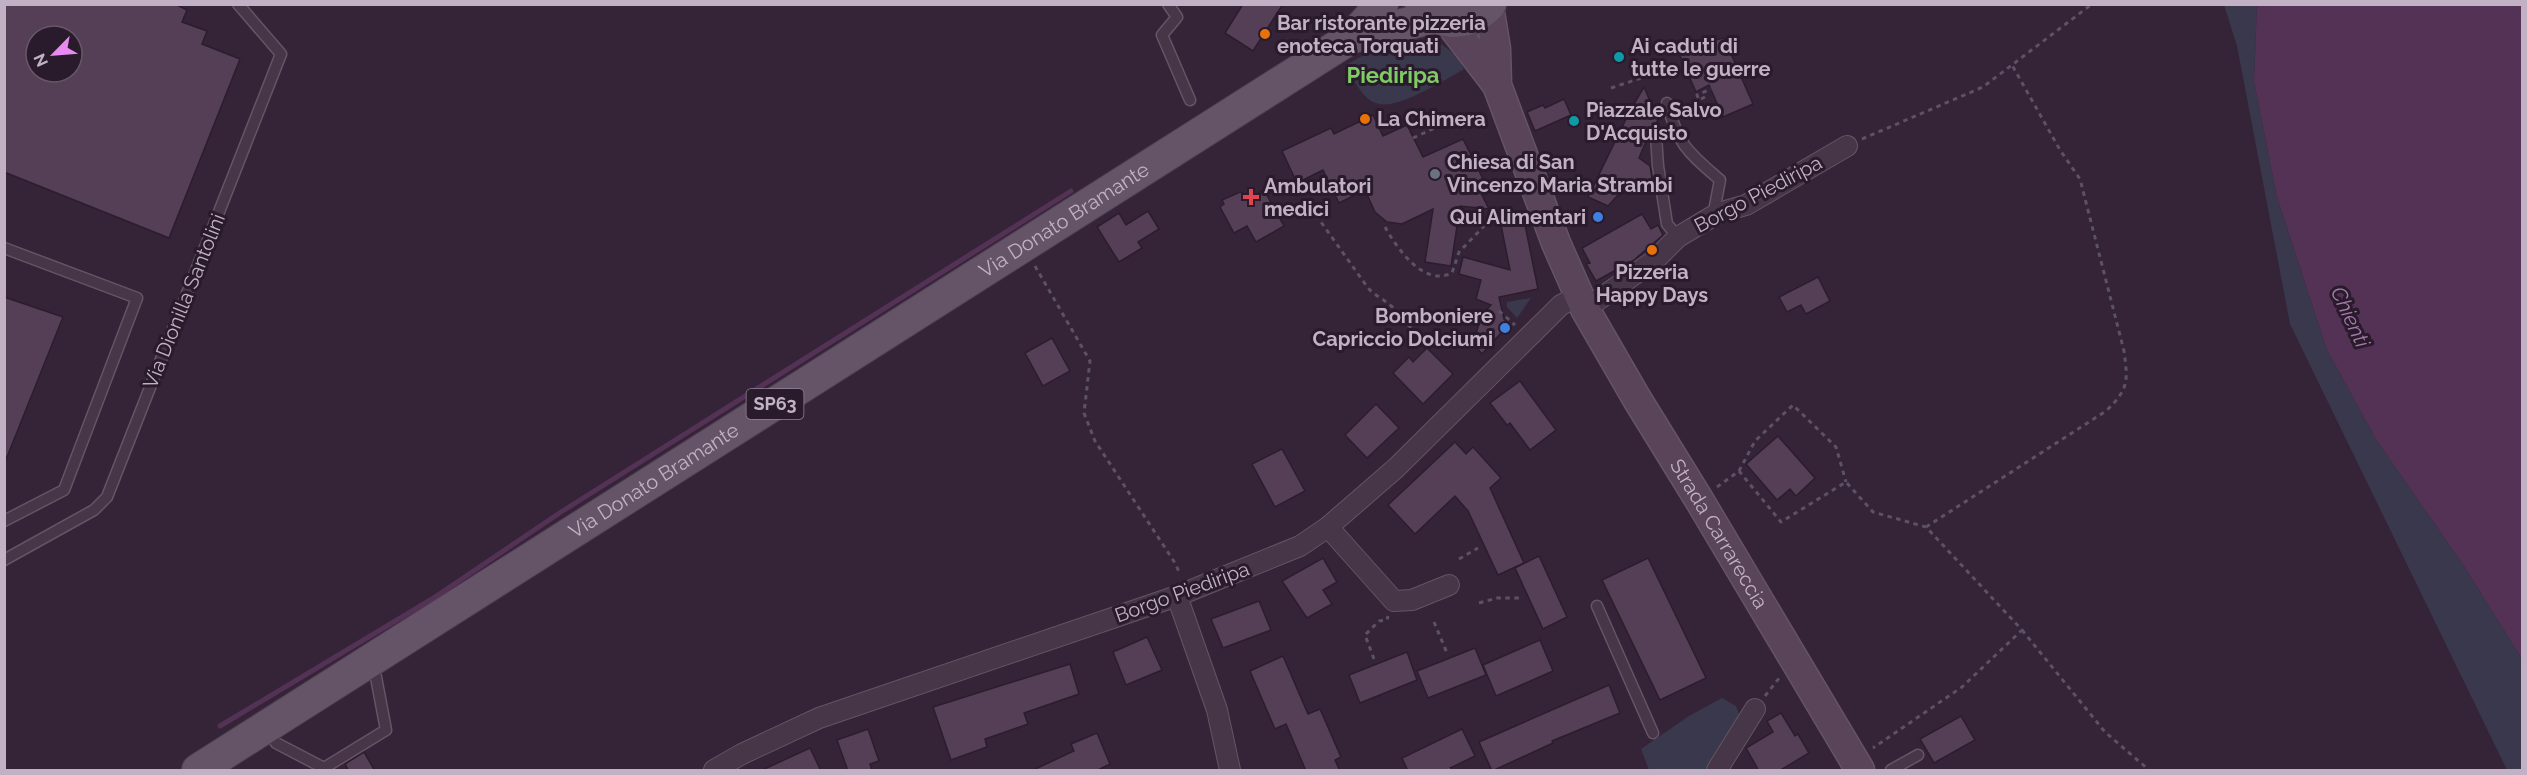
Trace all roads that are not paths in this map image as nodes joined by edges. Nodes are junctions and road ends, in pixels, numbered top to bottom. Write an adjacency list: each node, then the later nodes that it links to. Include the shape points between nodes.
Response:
1 (238, 4): 18 (lane, Via Dionilla Santolini, via 281,54 106,497 94,510)
2 (1168, 4): 8 (lane, via 1177,17 1162,35)
3 (1382, 4): 6 (main road, Via Donato Bramante / SP63)
4 (1489, 5): 5 (main road, Via Donato Bramante, via 1477,16 1463,21); 7 (main road)
5 (1434, 14): 6 (main road, Via Donato Bramante / SP63); 7 (main road)
6 (1353, 37): 22 (main road, Via Donato Bramante / SP63)
7 (1497, 85): 15 (main road, Strada Carrareccia)
8 (1190, 100)
9 (1667, 103): 12 (lane, via 1673,126 1686,150 1720,180 1715,206)
10 (1656, 136): 13 (lane, via 1668,224)
11 (1847, 146): 12 (street, Borgo Piediripa, via 1746,205)
12 (1718, 213): 13 (street, Borgo Piediripa)
13 (1678, 237): 15 (street, Borgo Piediripa, via 1655,260)
14 (4, 248): 16 (lane, via 138,298 64,490)
15 (1582, 302): 17 (street, Borgo Piediripa, via 1561,305 1396,468); 27 (main road, Strada Carrareccia)
16 (4, 521)
17 (1328, 527): 19 (street, via 1394,601 1412,600); 20 (street, Borgo Piediripa, via 1300,546)
18 (4, 560)
19 (1449, 585)
20 (1182, 594): 29 (street, Borgo Piediripa, via 819,718); 30 (street, via 1217,710)
21 (1597, 606): 25 (lane)
22 (369, 662): 24 (main road, Via Donato Bramante / SP63); 24 (lane, via 376,677 386,730 324,768 276,743)
23 (1755, 709): 31 (street)
24 (266, 727): 28 (main road, Via Donato Bramante / SP63)
25 (1653, 734)
26 (1918, 755): 32 (lane)
27 (1857, 766)
28 (198, 771)
29 (714, 771)
30 (1230, 771)
31 (1717, 771)
32 (1891, 771)

